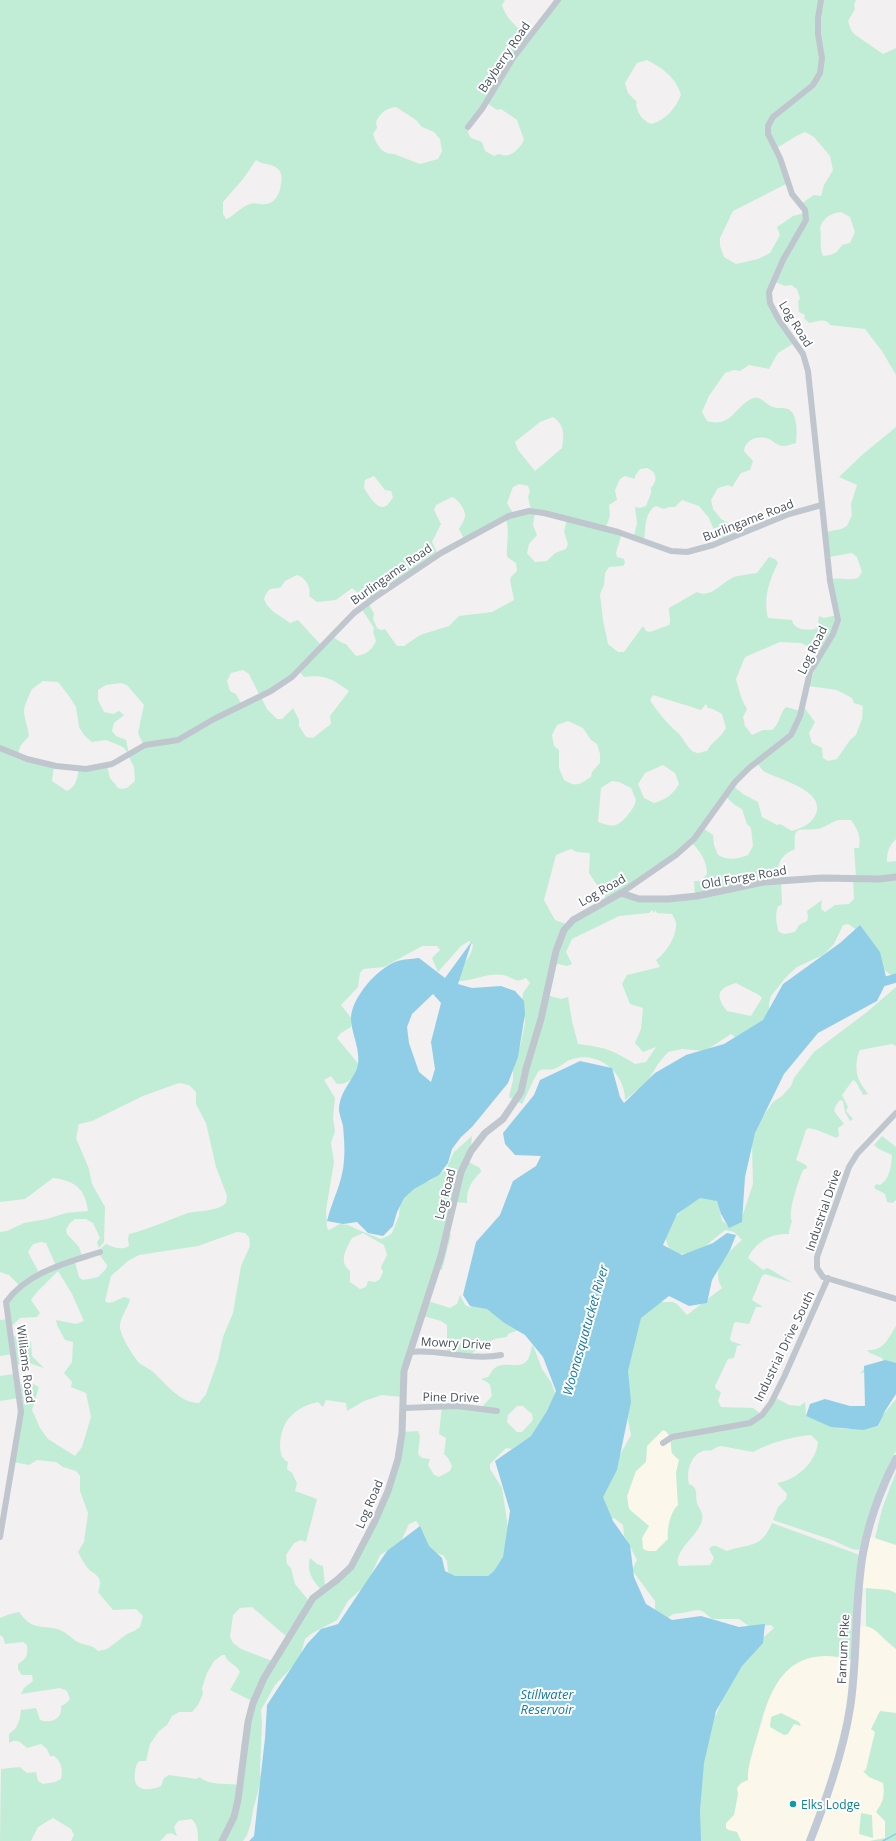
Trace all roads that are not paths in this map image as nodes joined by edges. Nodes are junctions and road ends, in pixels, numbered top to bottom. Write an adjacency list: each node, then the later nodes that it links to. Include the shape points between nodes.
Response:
1 (558, 0): 3 (street, Bayberry Road, via 514,58)
2 (821, 0): 4 (street, Log Road, via 818,18 822,58 820,73 813,85 773,117 768,126 768,134 780,158 792,194 806,215 806,220 783,260 769,292 770,303 778,320 803,354 808,371)
3 (468, 127)
4 (822, 505): 5 (street, Burlingame Road, via 789,514 713,545 687,552 671,551 618,532 544,513 529,511 509,516 441,553 374,598 354,613 292,677 271,691 178,740 145,746 112,764 86,769 56,766 27,759); 7 (street, Log Road, via 830,581 838,620 833,634 810,672 800,716 792,735 735,782 694,839 676,855)
5 (0, 748)
6 (896, 877): 7 (street, Old Forge Road, via 764,882 697,896 668,899 639,899)
7 (621, 893): 12 (street, Log Road, via 574,920 564,930 556,951 521,1092 503,1119 485,1133 471,1151 461,1172 441,1256)
8 (896, 1113): 10 (street, Industrial Drive, via 857,1154 849,1167 817,1257 817,1268 823,1277)
9 (100, 1252): 18 (street, Williams Road, via 49,1269 14,1291 6,1302 21,1412)
10 (828, 1278): 11 (street); 16 (street, Industrial Drive South, via 771,1403 762,1415 750,1423 672,1437)
11 (896, 1299)
12 (410, 1352): 13 (street, Mowry Drive, via 490,1357); 14 (street, Log Road, via 404,1371)
13 (501, 1355)
14 (404, 1408): 15 (street, Pine Drive, via 457,1406); 19 (street, Log Road, via 398,1459 388,1491 371,1530 351,1567 313,1598 264,1678 253,1703 248,1722 238,1800 234,1817)
15 (497, 1411)
16 (663, 1443)
17 (896, 1459): 20 (main road, Farnum Pike, via 879,1496 867,1537 860,1581 853,1690 847,1728)
18 (0, 1537)
19 (222, 1841)
20 (810, 1841)

